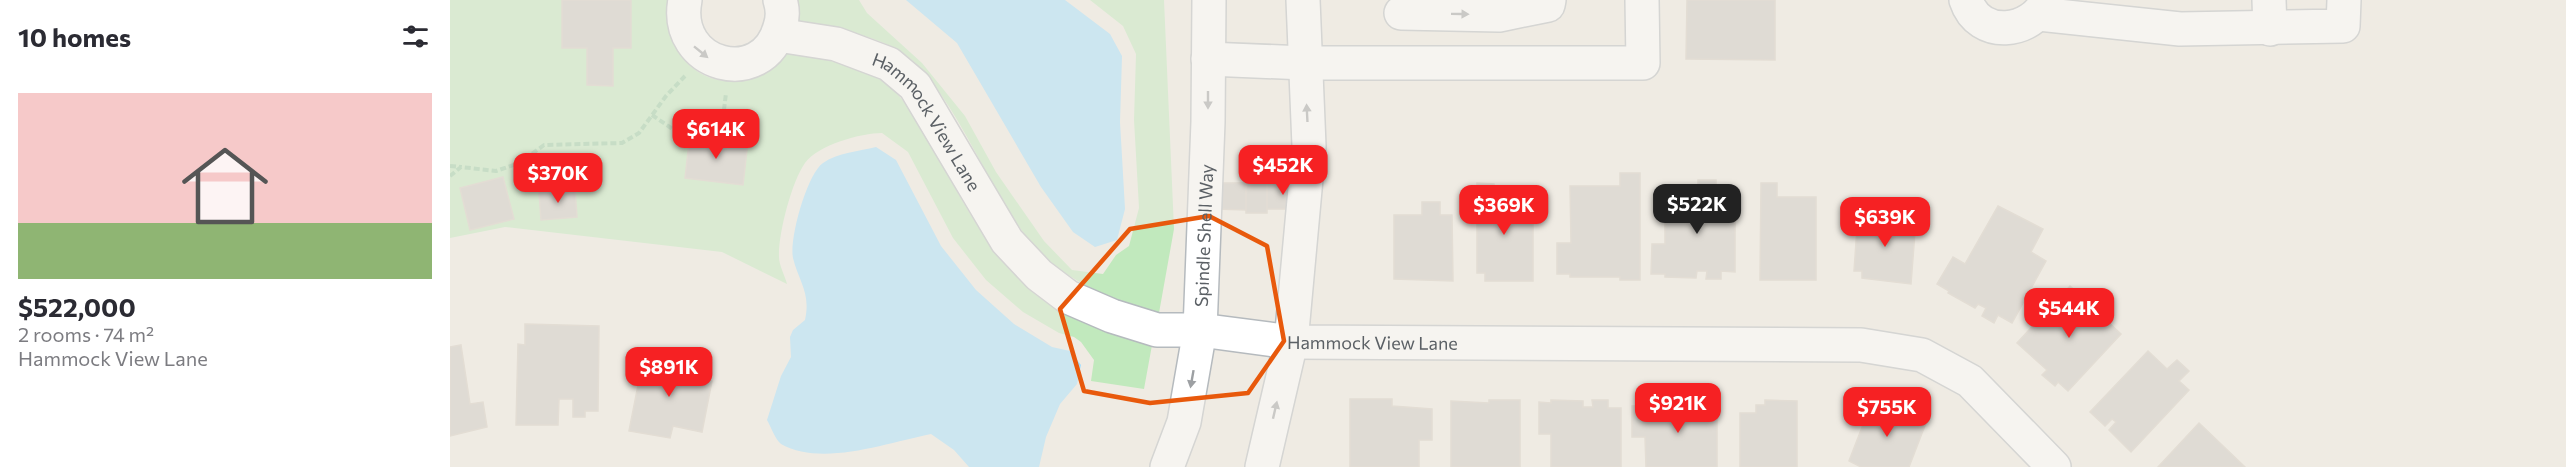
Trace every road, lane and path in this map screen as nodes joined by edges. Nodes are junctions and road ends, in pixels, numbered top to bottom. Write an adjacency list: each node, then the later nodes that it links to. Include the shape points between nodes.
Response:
1 (684, 0): 15 (street, one-way to 15, via 685,30 693,45)
2 (780, 0): 13 (street, via 783,20)
3 (1209, 0): 14 (street, Spindle Shell Way)
4 (1303, 0): 16 (street)
5 (1549, 0): 9 (street, one-way to 5, via 1498,15 1548,5)
6 (1642, 0): 17 (street, via 1643,63)
7 (1966, 0): 10 (street, via 1976,16 2001,28 2028,23)
8 (2344, 0): 11 (street, via 2343,26)
9 (1402, 6): 17 (street)
10 (2043, 7): 12 (street)
11 (2269, 14): 12 (street)
12 (2178, 15)
13 (778, 35): 15 (street, via 758,58 744,63); 22 (street, Hammock View Lane, via 836,44 889,64 915,86 1007,242 1039,275 1068,297 1156,330)
14 (1209, 59): 16 (street); 22 (street, Spindle Shell Way, one-way to 22)
15 (717, 61): 18 (path, via 666,96); 18 (path, via 721,135 674,130)
16 (1305, 63): 17 (street); 23 (street, one-way to 16, via 1309,146)
17 (1401, 63)
18 (652, 115): 20 (path, via 639,133 622,143 544,145 519,163 496,171)
19 (450, 166): 20 (path)
20 (461, 168): 21 (path)
21 (450, 176)
22 (1200, 330): 23 (street, Hammock View Lane); 24 (street, Spindle Shell Way, one-way to 24, via 1184,422)
23 (1292, 342): 25 (street, one-way to 23); 26 (street, Hammock View Lane, via 1861,345 1922,355 1970,381)
24 (1167, 467)
25 (1262, 467)
26 (2054, 467)

